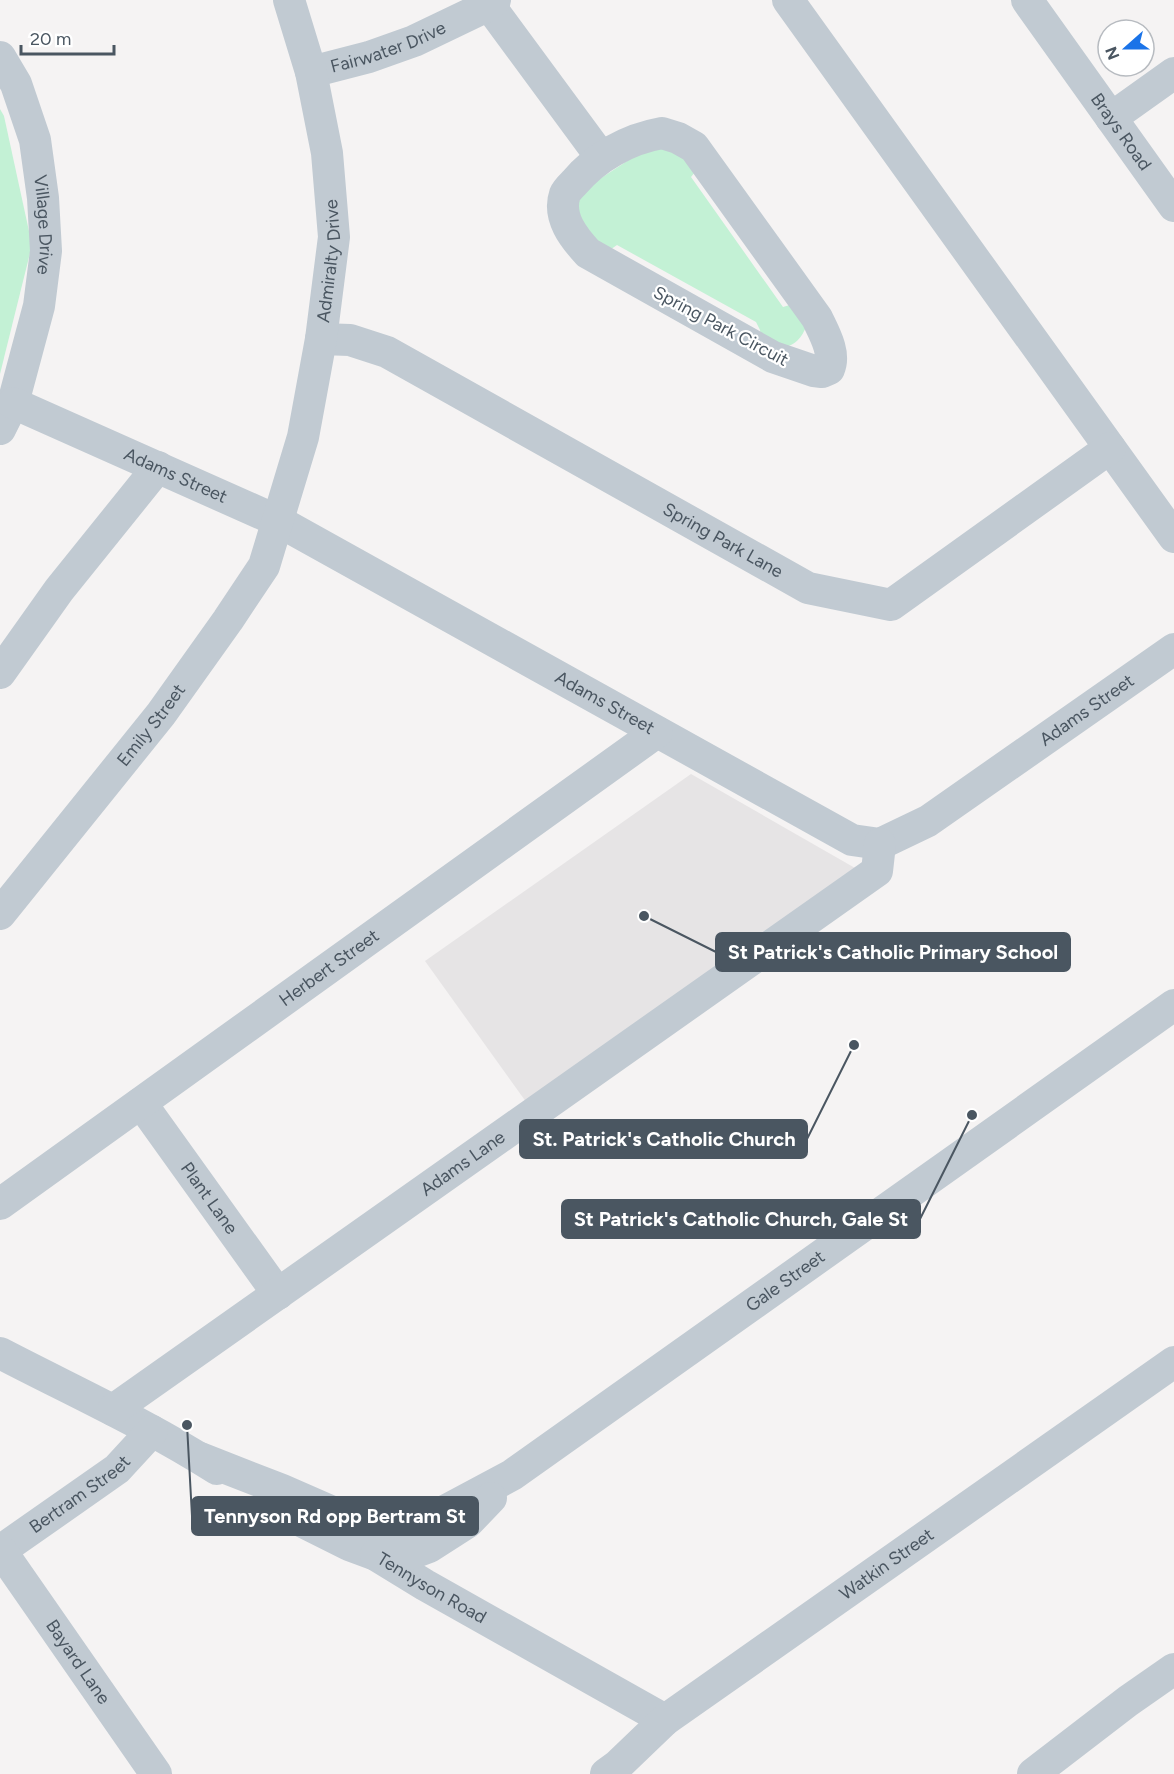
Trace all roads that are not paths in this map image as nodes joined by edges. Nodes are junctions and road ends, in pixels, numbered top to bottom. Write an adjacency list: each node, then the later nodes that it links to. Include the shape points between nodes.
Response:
1 (289, 0): 6 (street, Admiralty Drive)
2 (788, 0): 13 (street)
3 (1027, 0): 8 (street, Brays Road)
4 (492, 2): 6 (street, Fairwater Drive, via 414,41); 9 (street)
5 (0, 57): 12 (street, Village Drive, via 16,84 34,140 46,251 39,306)
6 (311, 72): 11 (street, Admiralty Drive, via 327,153 334,237)
7 (1174, 73): 8 (street)
8 (1111, 117): 10 (street, Brays Road)
9 (601, 157): 9 (street, Spring Park Circuit, via 646,136 662,133 694,147 817,318 831,357 829,369 813,371 773,357 588,253 567,226 565,193)
10 (1174, 206)
11 (321, 339): 13 (street, Spring Park Lane, via 350,340 387,352 808,588 891,605); 15 (street, Admiralty Drive, via 303,437)
12 (6, 416): 14 (street, Adams Street)
13 (1110, 448): 16 (street)
14 (158, 467): 15 (street, Adams Street); 18 (street, via 59,590)
15 (278, 521): 19 (street, Adams Street); 21 (street, Emily Street, via 264,566 228,620 161,714)
16 (1174, 537)
17 (1174, 649): 20 (street, Adams Street, via 928,821)
18 (0, 673)
19 (657, 732): 20 (street, Adams Street, via 852,840); 23 (street, Herbert Street)
20 (880, 844): 25 (street, Adams Lane, via 877,871)
21 (0, 914)
22 (1174, 1005): 30 (street, Gale Street, via 513,1475 468,1522 445,1538 394,1557)
23 (141, 1103): 24 (street, Herbert Street); 25 (street, Plant Lane)
24 (0, 1204)
25 (278, 1294): 28 (street, Adams Lane)
26 (0, 1353): 28 (street, Tennyson Road)
27 (1174, 1362): 33 (street, Watkin Street)
28 (113, 1410): 29 (street, Tennyson Road)
29 (152, 1431): 30 (street, Tennyson Road, via 280,1510 349,1545); 31 (street, Bertram Street, via 117,1469)
30 (377, 1542): 33 (street, Tennyson Road, via 424,1585)
31 (1, 1551): 34 (street, Bayard Lane)
32 (1174, 1669): 36 (street)
33 (665, 1720): 35 (street, Watkin Street)
34 (155, 1774)
35 (606, 1774)
36 (1033, 1774)

